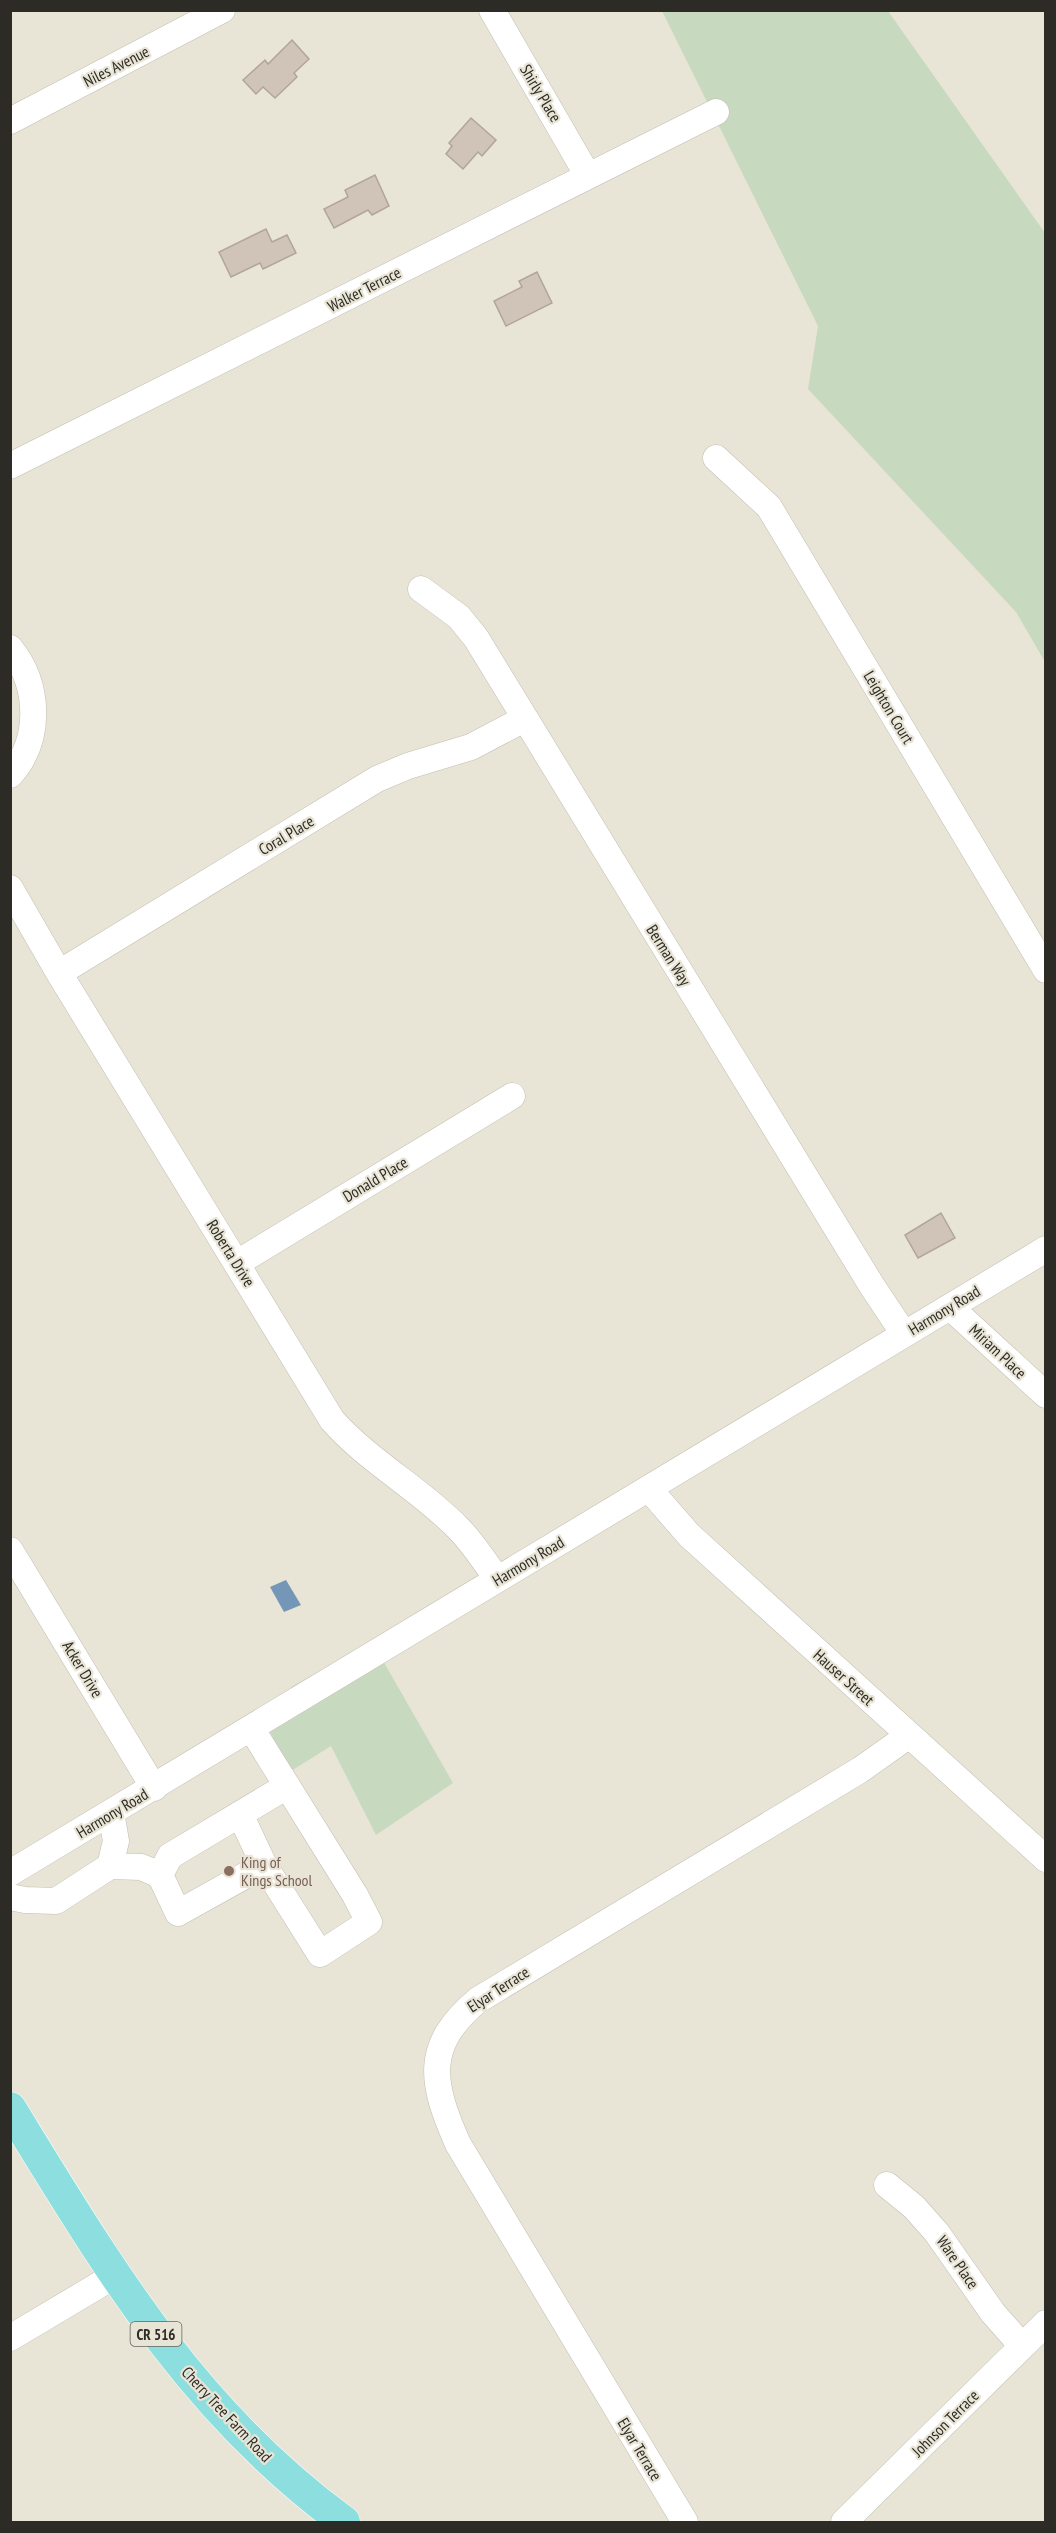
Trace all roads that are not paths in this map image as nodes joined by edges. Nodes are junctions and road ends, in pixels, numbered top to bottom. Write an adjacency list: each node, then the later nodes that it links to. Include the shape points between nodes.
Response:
1 (222, 10): 4 (street, Niles Avenue)
2 (492, 10): 5 (street, Shirly Place)
3 (716, 112): 5 (street, Walker Terrace)
4 (10, 121)
5 (588, 176): 7 (street, Walker Terrace)
6 (716, 458): 13 (street, Leighton Court, via 769,507)
7 (10, 466)
8 (421, 589): 10 (street, Berman Way, via 469,627)
9 (10, 648): 11 (street, via 25,672 34,720 29,746 21,764)
10 (524, 719): 14 (street, Coral Place, via 471,747 377,779); 19 (street, Berman Way)
11 (10, 775)
12 (10, 888): 14 (street, Roberta Drive)
13 (1046, 970)
14 (59, 974): 17 (street, Roberta Drive)
15 (512, 1096): 17 (street, Donald Place)
16 (1046, 1249): 18 (street, Harmony Road)
17 (237, 1263): 23 (street, Roberta Drive, via 332,1420 359,1449 457,1527)
18 (950, 1307): 19 (street, Harmony Road); 20 (street, Miriam Place)
19 (904, 1334): 21 (street, Harmony Road)
20 (1046, 1395)
21 (649, 1489): 23 (street, Harmony Road); 25 (street, Hauser Street, via 688,1535)
22 (10, 1550): 27 (street, Acker Drive)
23 (497, 1579): 24 (street, Harmony Road)
24 (251, 1728): 26 (street); 27 (street, Harmony Road)
25 (908, 1736): 30 (street, Hauser Street); 43 (street, Elyar Terrace, via 860,1770 478,2000 446,2032 439,2050 440,2096 458,2144)
26 (287, 1786): 29 (street); 31 (street, via 369,1922 320,1954)
27 (154, 1788): 28 (street, Harmony Road)
28 (111, 1813): 32 (street, via 116,1841); 33 (street, Harmony Road)
29 (240, 1814): 31 (street); 34 (street, via 170,1856)
30 (1046, 1859)
31 (264, 1865): 34 (street, via 178,1913)
32 (110, 1866): 34 (street, via 141,1867); 35 (street, via 56,1901)
33 (10, 1873)
34 (160, 1875)
35 (10, 1897)
36 (10, 2108): 38 (main road, Cherry Tree Farm Road / CR 516)
37 (887, 2186): 41 (street, Ware Place, via 914,2207 937,2233 993,2313)
38 (114, 2276): 40 (street); 42 (main road, Cherry Tree Farm Road / CR 516, via 164,2346 226,2418)
39 (1046, 2323): 41 (street, Johnson Terrace)
40 (10, 2338)
41 (1022, 2346): 44 (street, Johnson Terrace)
42 (344, 2523)
43 (685, 2523)
44 (844, 2523)

